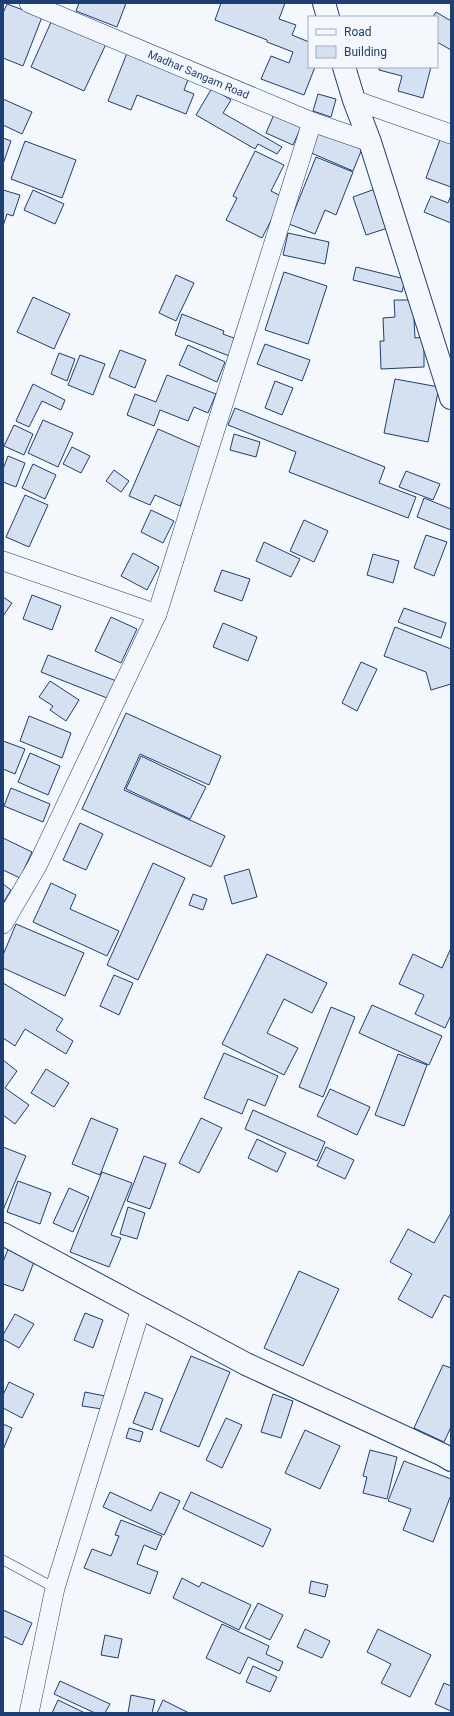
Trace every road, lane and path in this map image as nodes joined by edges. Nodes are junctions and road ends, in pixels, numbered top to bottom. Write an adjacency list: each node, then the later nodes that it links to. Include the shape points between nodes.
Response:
1 (29, 3): 3 (street, Madhar Sangam Road)
2 (324, 3): 4 (street)
3 (57, 9): 7 (street, Madhar Sangam Road)
4 (328, 16)
5 (344, 68): 6 (street)
6 (354, 100): 8 (street); 9 (street)
7 (312, 122): 9 (street, Madhar Sangam Road); 12 (street)
8 (451, 134)
9 (370, 142): 10 (street)
10 (451, 398)
11 (3, 561): 12 (street)
12 (158, 614): 13 (street, via 37,866)
13 (3, 924)
14 (3, 1234): 15 (street)
15 (141, 1308): 16 (street, via 246,1364); 18 (street)
16 (451, 1460)
17 (3, 1560): 18 (lane)
18 (55, 1588): 19 (street)
19 (29, 1713)

